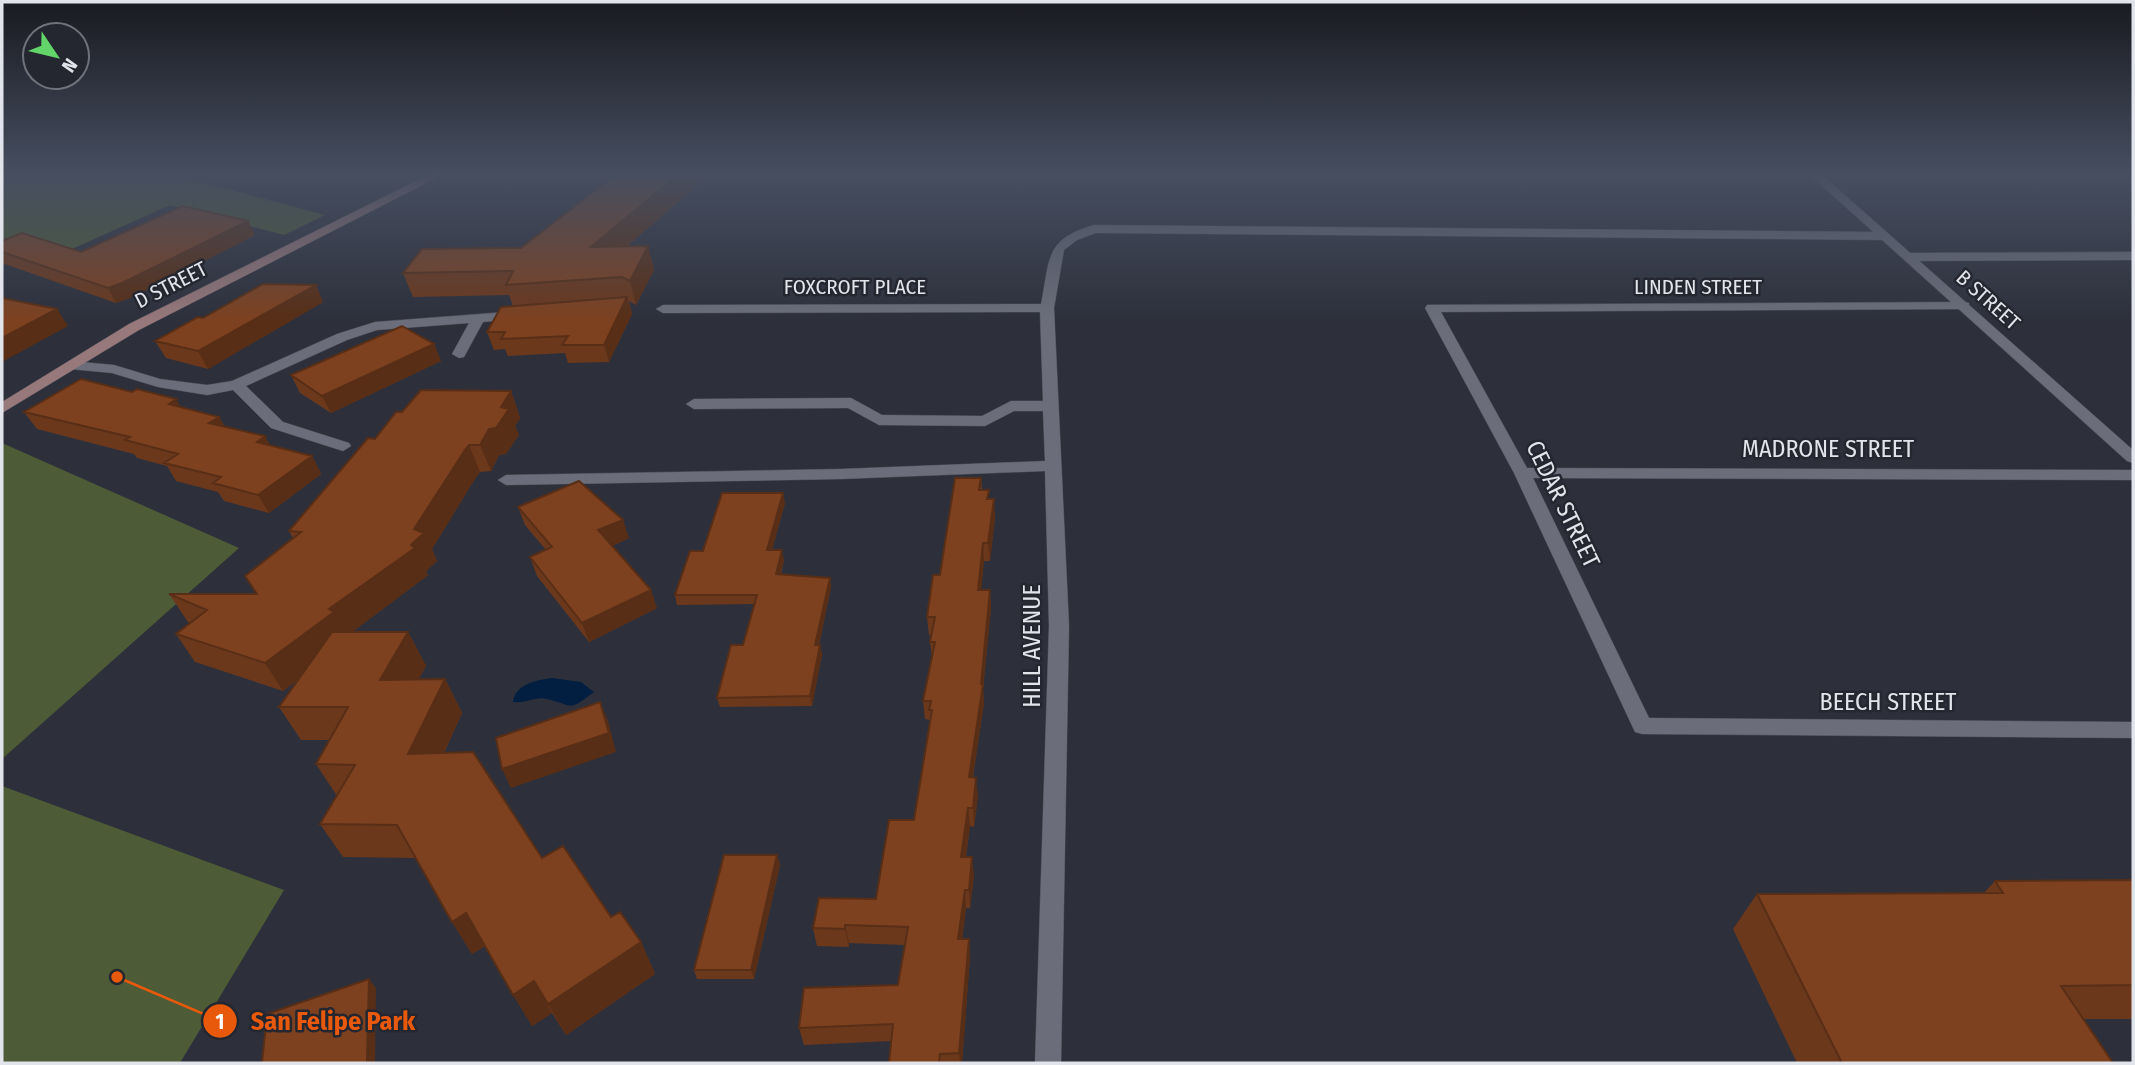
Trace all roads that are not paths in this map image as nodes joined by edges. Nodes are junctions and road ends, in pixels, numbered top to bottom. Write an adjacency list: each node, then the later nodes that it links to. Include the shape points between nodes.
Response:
1 (341, 223): 13 (main road, D STREET, via 134,327)
2 (1870, 223): 3 (street, B STREET)
3 (1885, 236): 5 (street, B STREET); 7 (street, HILL AVENUE, via 1094,229 1058,248)
4 (2133, 256): 5 (street)
5 (1908, 257): 6 (street, B STREET)
6 (1964, 306): 8 (street, LINDEN STREET); 19 (street, B STREET)
7 (1047, 308): 9 (street, FOXCROFT PLACE); 16 (street, HILL AVENUE)
8 (1432, 308): 21 (street, CEDAR STREET)
9 (663, 309)
10 (534, 314): 11 (street)
11 (479, 317): 12 (street); 14 (street, via 374,326)
12 (459, 354)
13 (70, 365): 14 (street, via 114,369 189,388); 17 (main road, D STREET)
14 (236, 385): 18 (street, via 276,425)
15 (694, 404): 16 (street, via 851,403 878,420 985,421 1011,406)
16 (1050, 406): 20 (street, HILL AVENUE)
17 (2, 408)
18 (343, 446)
19 (2133, 458)
20 (1051, 466): 23 (street); 26 (street, HILL AVENUE, via 1059,626)
21 (1522, 473): 22 (street, MADRONE STREET); 24 (street, CEDAR STREET)
22 (2133, 475)
23 (506, 480)
24 (1642, 726): 25 (street, BEECH STREET)
25 (2133, 730)
26 (1048, 1063)

